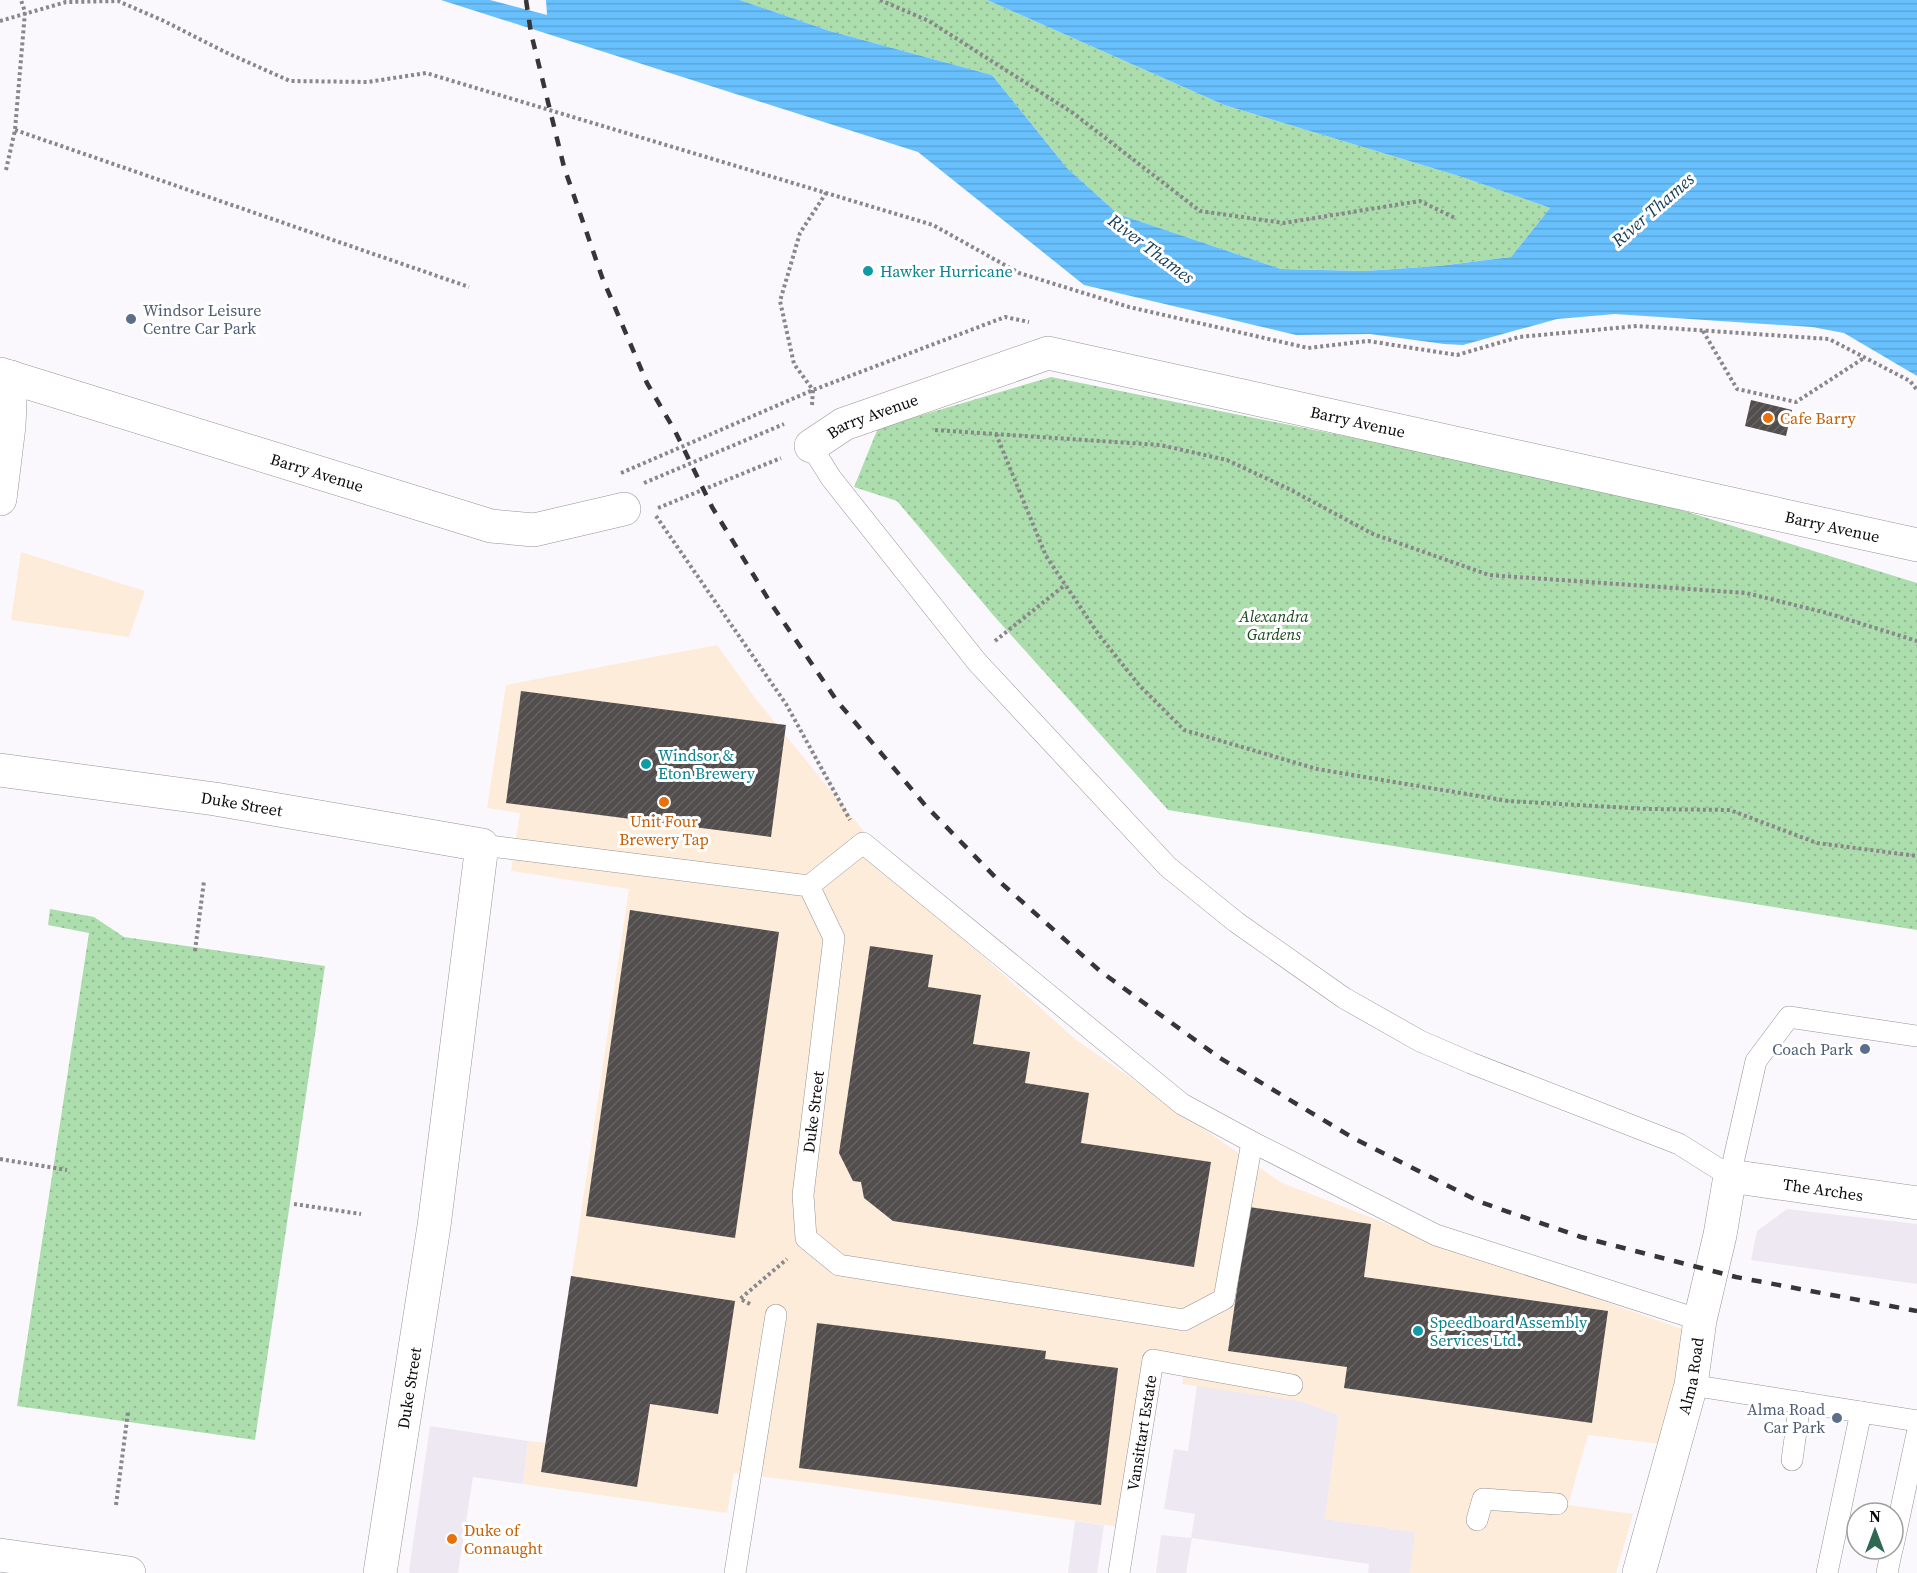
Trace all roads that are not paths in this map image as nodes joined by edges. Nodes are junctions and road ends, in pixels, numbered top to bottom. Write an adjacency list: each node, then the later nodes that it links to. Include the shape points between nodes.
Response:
1 (6, 376): 3 (street, via 9,426); 4 (street, Barry Avenue, via 491,526 534,530)
2 (811, 446): 5 (street, Barry Avenue, via 844,424 1048,353); 11 (lane, via 831,478 974,659 1168,867 1236,922 1344,998 1420,1041 1679,1144)
3 (0, 499)
4 (638, 510)
5 (1917, 545)
6 (0, 770): 7 (street, Duke Street, via 215,799)
7 (482, 845): 8 (lane, Duke Street); 28 (street, Duke Street, via 434,1226)
8 (809, 886): 10 (lane, via 863,843 1182,1104); 10 (lane, Duke Street, via 834,938 803,1195 807,1238 839,1265 1184,1320 1224,1299)
9 (1917, 1036): 11 (lane, via 1789,1017 1756,1061)
10 (1252, 1142): 14 (lane, via 1436,1235)
11 (1730, 1176): 12 (street, The Arches); 14 (street, Alma Road)
12 (1917, 1203)
13 (776, 1315): 29 (lane)
14 (1700, 1320): 16 (street, Alma Road)
15 (1292, 1385): 30 (lane, Vansittart Estate, via 1154,1360)
16 (1691, 1385): 17 (lane); 31 (street, Alma Road)
17 (1800, 1402): 18 (lane); 21 (lane)
18 (1861, 1412): 19 (lane); 32 (lane)
19 (1917, 1421)
20 (1917, 1434): 22 (lane)
21 (1792, 1460)
22 (1911, 1498): 24 (lane)
23 (1557, 1504): 25 (lane, via 1482,1499)
24 (1905, 1514)
25 (1477, 1520)
26 (0, 1555): 27 (street)
27 (129, 1573)
28 (380, 1573)
29 (735, 1573)
30 (1119, 1573)
31 (1639, 1573)
32 (1827, 1573)

